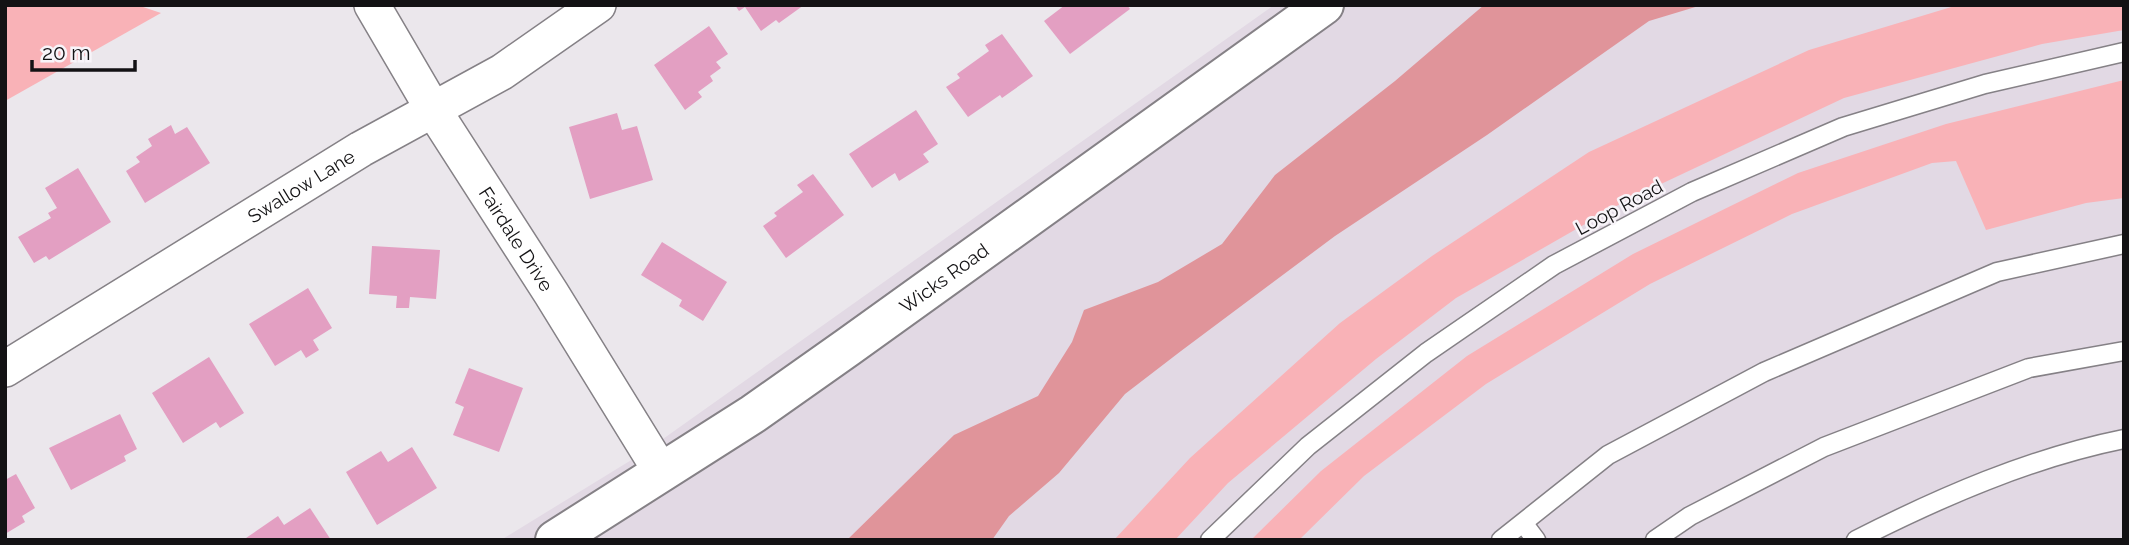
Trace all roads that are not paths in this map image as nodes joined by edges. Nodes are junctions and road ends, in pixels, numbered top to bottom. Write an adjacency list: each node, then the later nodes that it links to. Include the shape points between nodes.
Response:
1 (372, 5): 5 (street, Fairdale Drive)
2 (598, 5): 5 (street, Swallow Lane, via 502,72)
3 (1324, 5): 10 (main road, Wicks Road, via 943,281)
4 (2124, 52): 13 (lane, Loop Road, via 1985,84 1843,127 1692,192 1555,265 1426,352 1308,446)
5 (434, 111): 8 (street, Swallow Lane, via 361,149); 10 (street, Fairdale Drive)
6 (2124, 244): 11 (lane, via 1997,272 1764,372 1608,455)
7 (2124, 351): 16 (lane, via 2029,368 1824,447 1690,516)
8 (5, 369)
9 (2124, 439): 17 (lane, via 1982,481)
10 (662, 472): 12 (main road, Wicks Road)
11 (1524, 523): 14 (lane); 15 (lane)
12 (555, 540)
13 (1210, 540)
14 (1501, 540)
15 (1536, 540)
16 (1655, 540)
17 (1856, 540)

